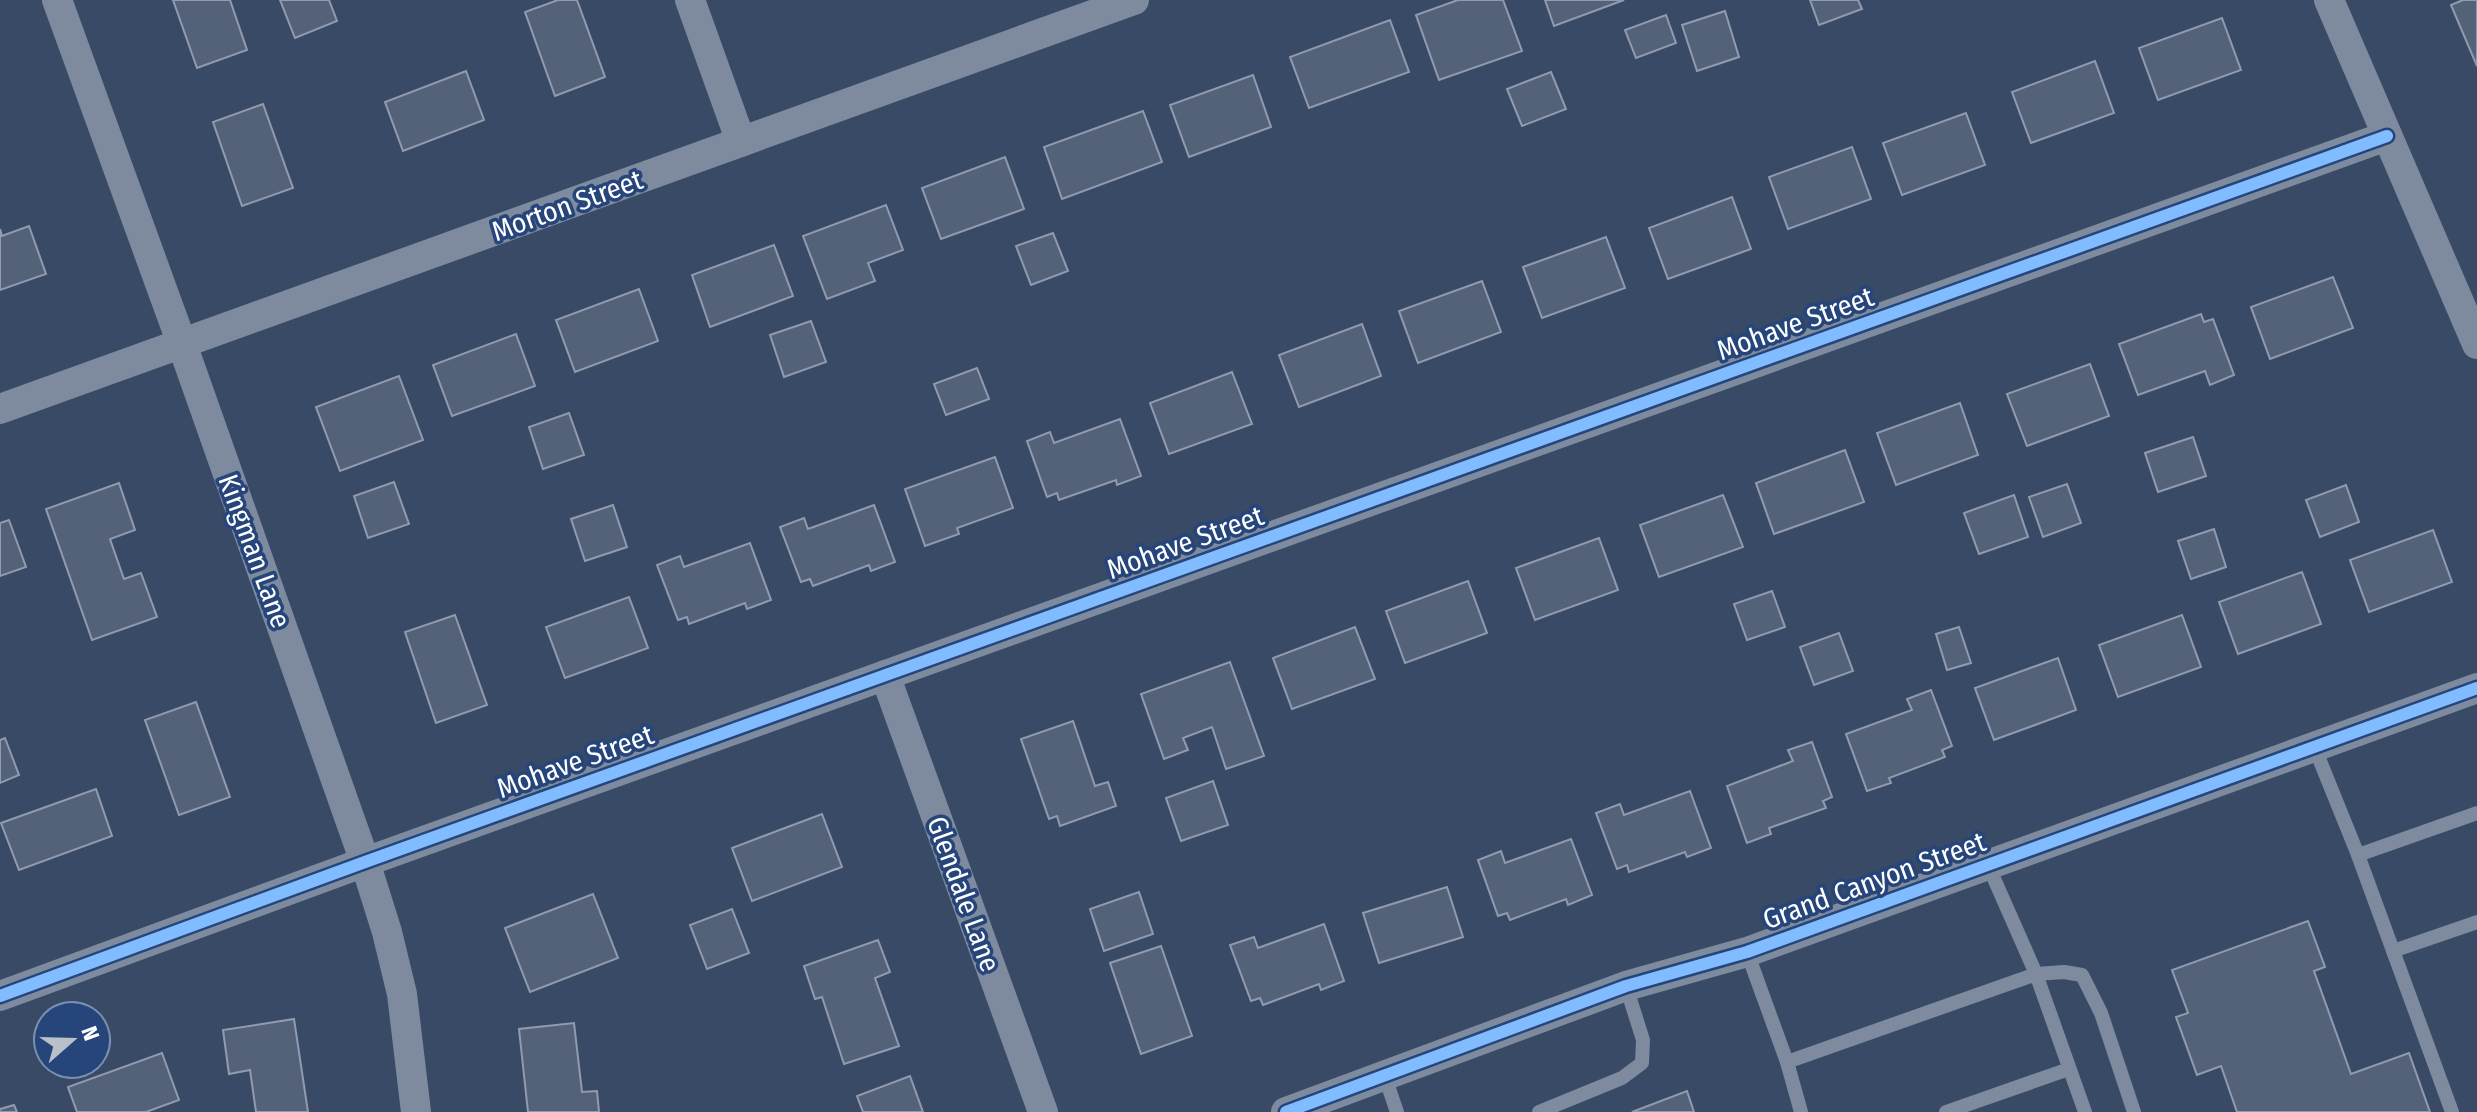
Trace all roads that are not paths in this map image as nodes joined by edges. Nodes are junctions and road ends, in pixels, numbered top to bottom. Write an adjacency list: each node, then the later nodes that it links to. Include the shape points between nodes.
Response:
1 (57, 0): 7 (street, Kingman Lane)
2 (690, 0): 6 (street)
3 (1134, 0): 6 (street, Morton Street)
4 (2329, 0): 5 (street)
5 (2387, 136): 8 (street); 10 (street, Mohave Street)
6 (741, 142): 7 (street, Morton Street)
7 (182, 344): 9 (street, Morton Street); 15 (street, Kingman Lane)
8 (2477, 344)
9 (0, 409)
10 (885, 675): 15 (street, Mohave Street); 27 (street, Glendale Lane)
11 (2477, 688): 12 (street, Grand Canyon Street)
12 (2314, 746): 14 (lane); 16 (street, Grand Canyon Street)
13 (2477, 813): 14 (lane)
14 (2358, 855): 18 (lane)
15 (365, 862): 22 (street, Mohave Street); 26 (street, Kingman Lane, via 402,994)
16 (1988, 865): 19 (street, Grand Canyon Street); 20 (lane)
17 (2477, 922): 18 (lane)
18 (2393, 951): 35 (lane)
19 (1747, 952): 21 (street, Grand Canyon Street); 23 (lane)
20 (2036, 974): 23 (lane); 24 (lane); 34 (lane, via 2082,975 2101,1013)
21 (1626, 986): 25 (street, Grand Canyon Street); 30 (lane, via 1643,1040 1642,1063 1622,1078)
22 (0, 996)
23 (1787, 1062): 31 (lane)
24 (2069, 1069): 32 (lane); 33 (lane)
25 (1384, 1074): 28 (street, Grand Canyon Street); 29 (lane)
26 (416, 1112)
27 (1043, 1112)
28 (1286, 1112)
29 (1397, 1112)
30 (1539, 1112)
31 (1801, 1112)
32 (1946, 1112)
33 (2085, 1112)
34 (2134, 1112)
35 (2452, 1112)

